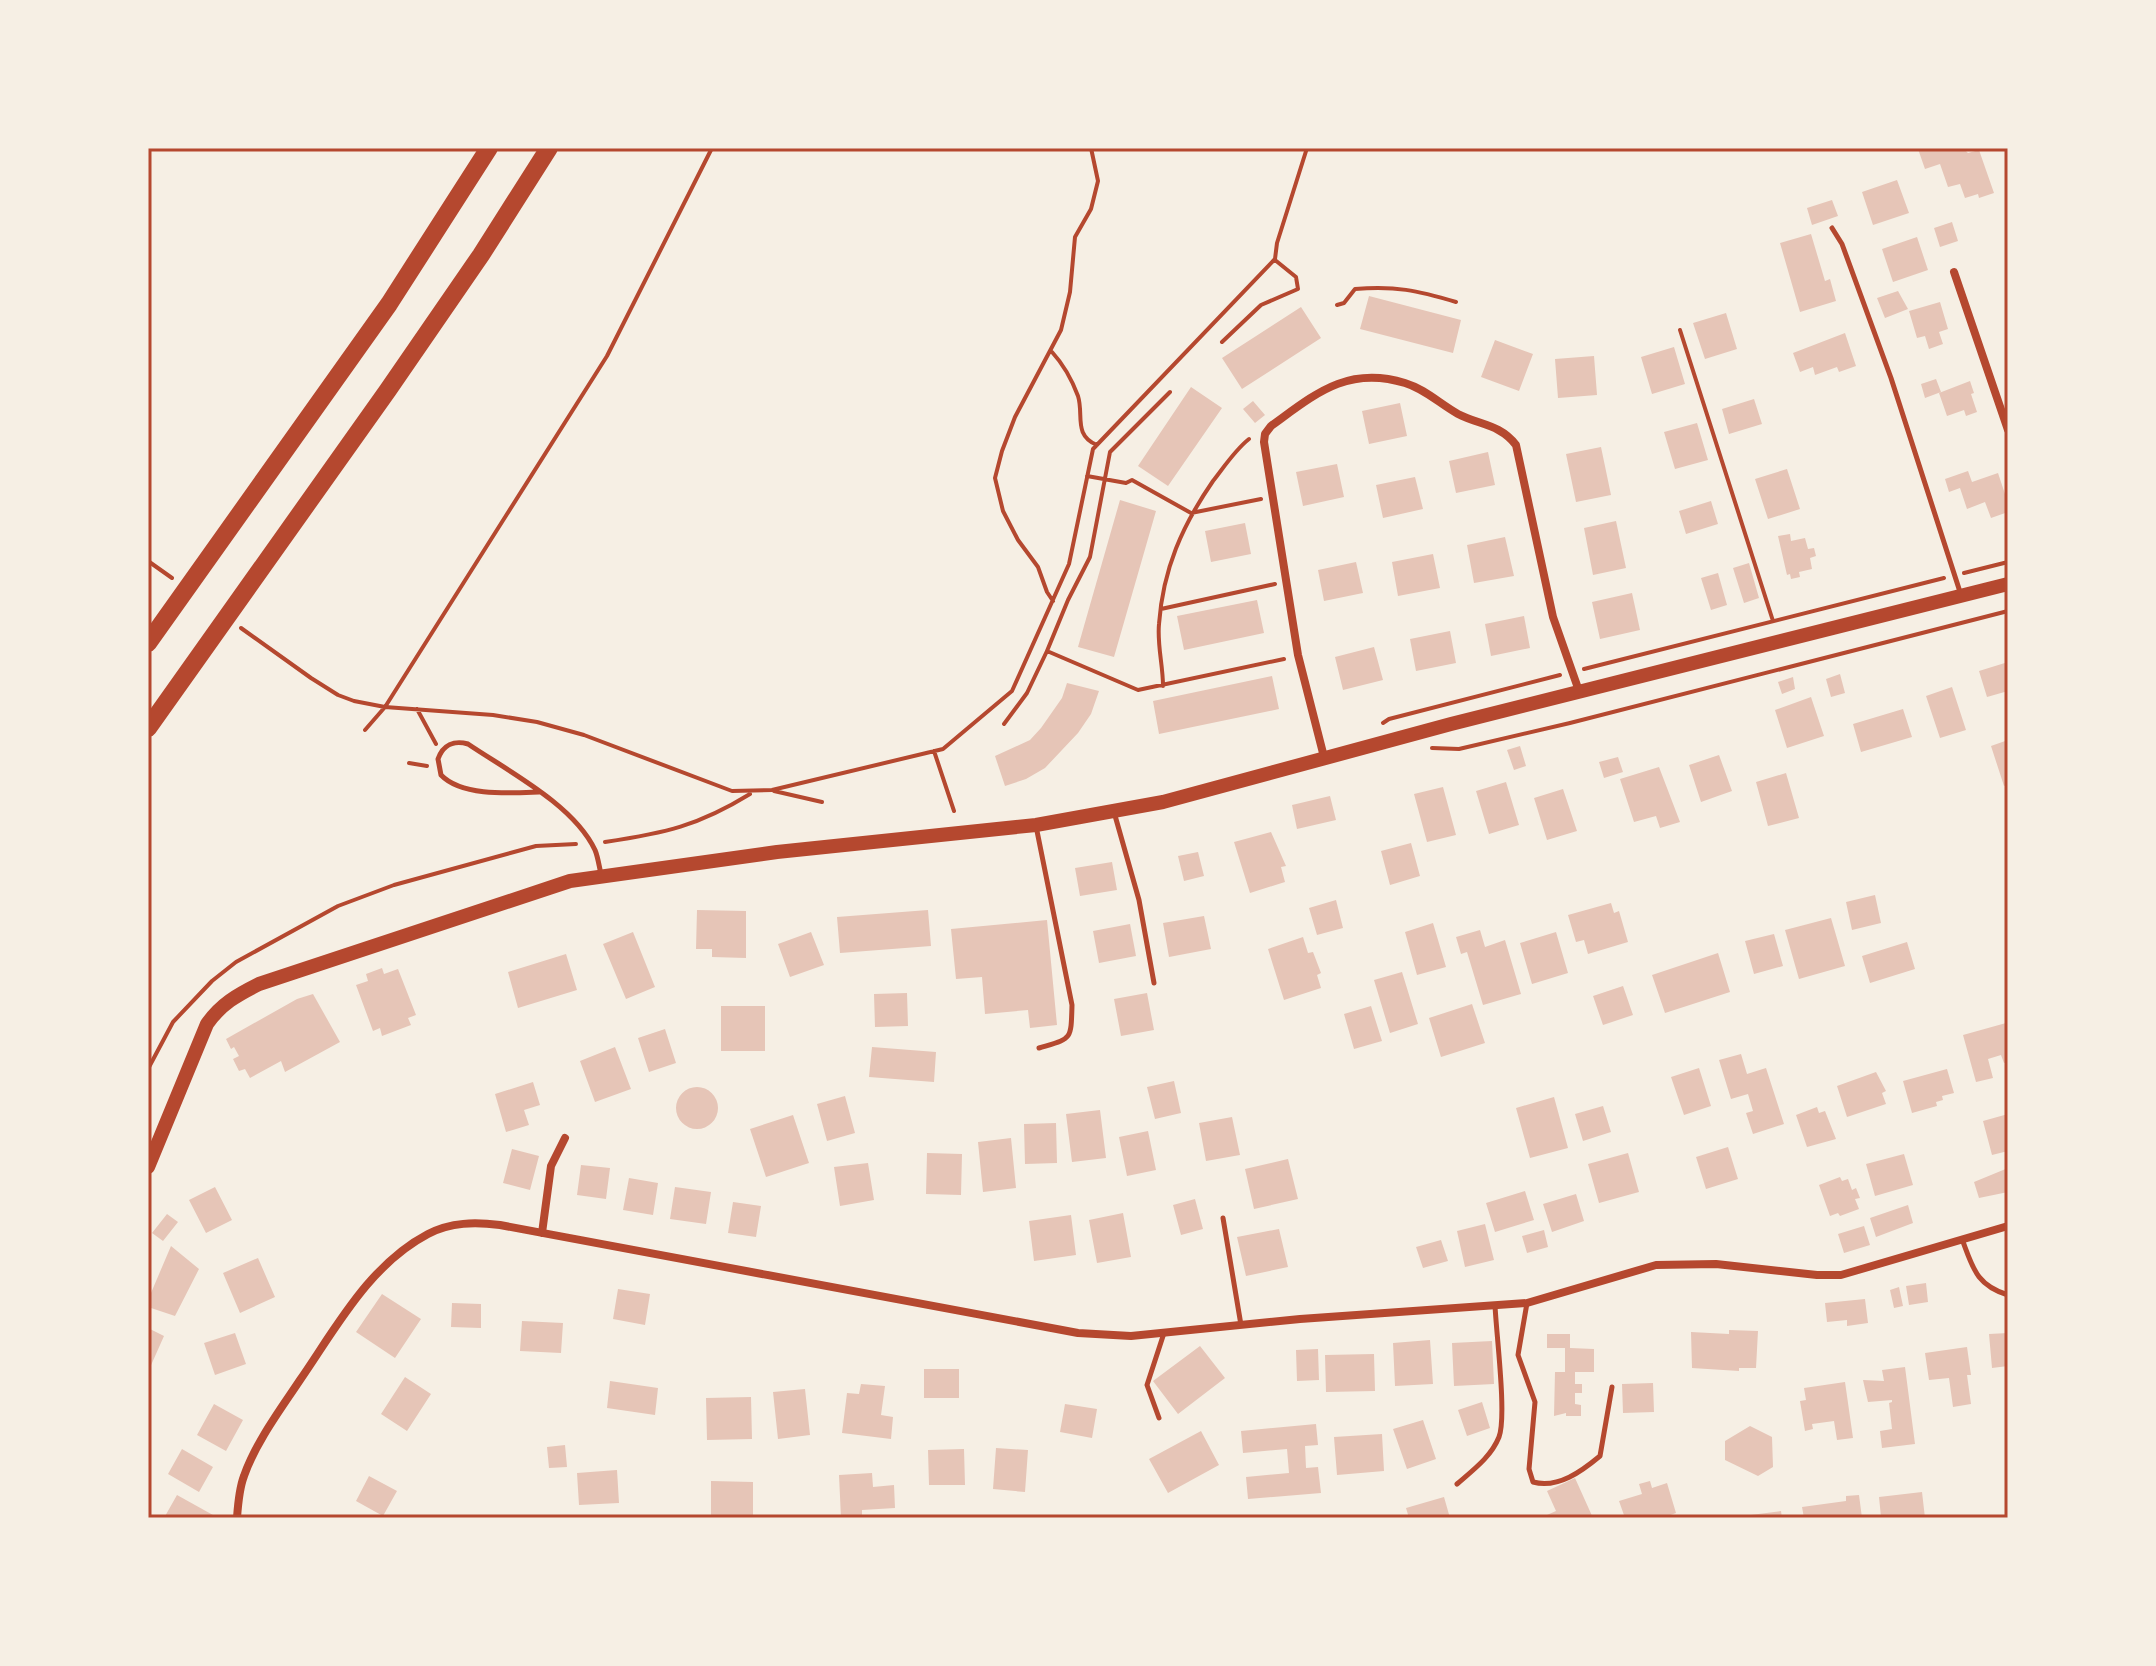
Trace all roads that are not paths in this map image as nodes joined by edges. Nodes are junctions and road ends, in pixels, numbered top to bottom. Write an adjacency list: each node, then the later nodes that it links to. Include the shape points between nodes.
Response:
1 (489, 148): 8 (highway, via 389,304)
2 (549, 148): 10 (highway, via 388,390)
3 (1832, 228): 7 (lane, via 1891,378)
4 (1954, 272): 5 (street)
5 (2008, 430)
6 (2008, 584): 7 (main road)
7 (1962, 596): 9 (main road)
8 (148, 643)
9 (1579, 691): 11 (main road); 11 (street, via 1553,617 1516,445 1507,433 1458,414 1404,382 1371,378 1332,384 1265,434 1298,655)
10 (148, 728)
11 (1324, 757): 13 (main road)
12 (539, 792): 12 (lane, via 468,744 455,743 440,753 441,775 453,784 497,793); 15 (lane, via 570,817 591,844)
13 (1113, 811): 14 (main road); 16 (lane, via 1139,900)
14 (1036, 825): 15 (main road); 17 (lane, via 1072,1005 1066,1040)
15 (601, 875): 19 (main road, via 545,888 236,995 207,1024)
16 (1154, 983)
17 (1039, 1048)
18 (565, 1138): 22 (street, via 551,1166)
19 (148, 1167)
20 (1223, 1218): 27 (lane)
21 (2008, 1226): 23 (street)
22 (542, 1233): 28 (street, via 1078,1333); 32 (street, via 460,1224 429,1233 385,1265 348,1310 257,1449 244,1475)
23 (1962, 1239): 24 (lane, via 1981,1281); 25 (street, via 1841,1275 1716,1264 1656,1265)
24 (2008, 1295)
25 (1527, 1303): 26 (street); 29 (lane, via 1518,1355 1535,1402 1529,1469 1533,1482 1542,1485 1574,1476 1600,1456)
26 (1495, 1305): 27 (street); 31 (lane, via 1500,1436 1483,1462)
27 (1241, 1325): 28 (street)
28 (1164, 1332): 30 (lane, via 1147,1385)
29 (1612, 1387)
30 (1159, 1418)
31 (1457, 1484)
32 (237, 1518)

